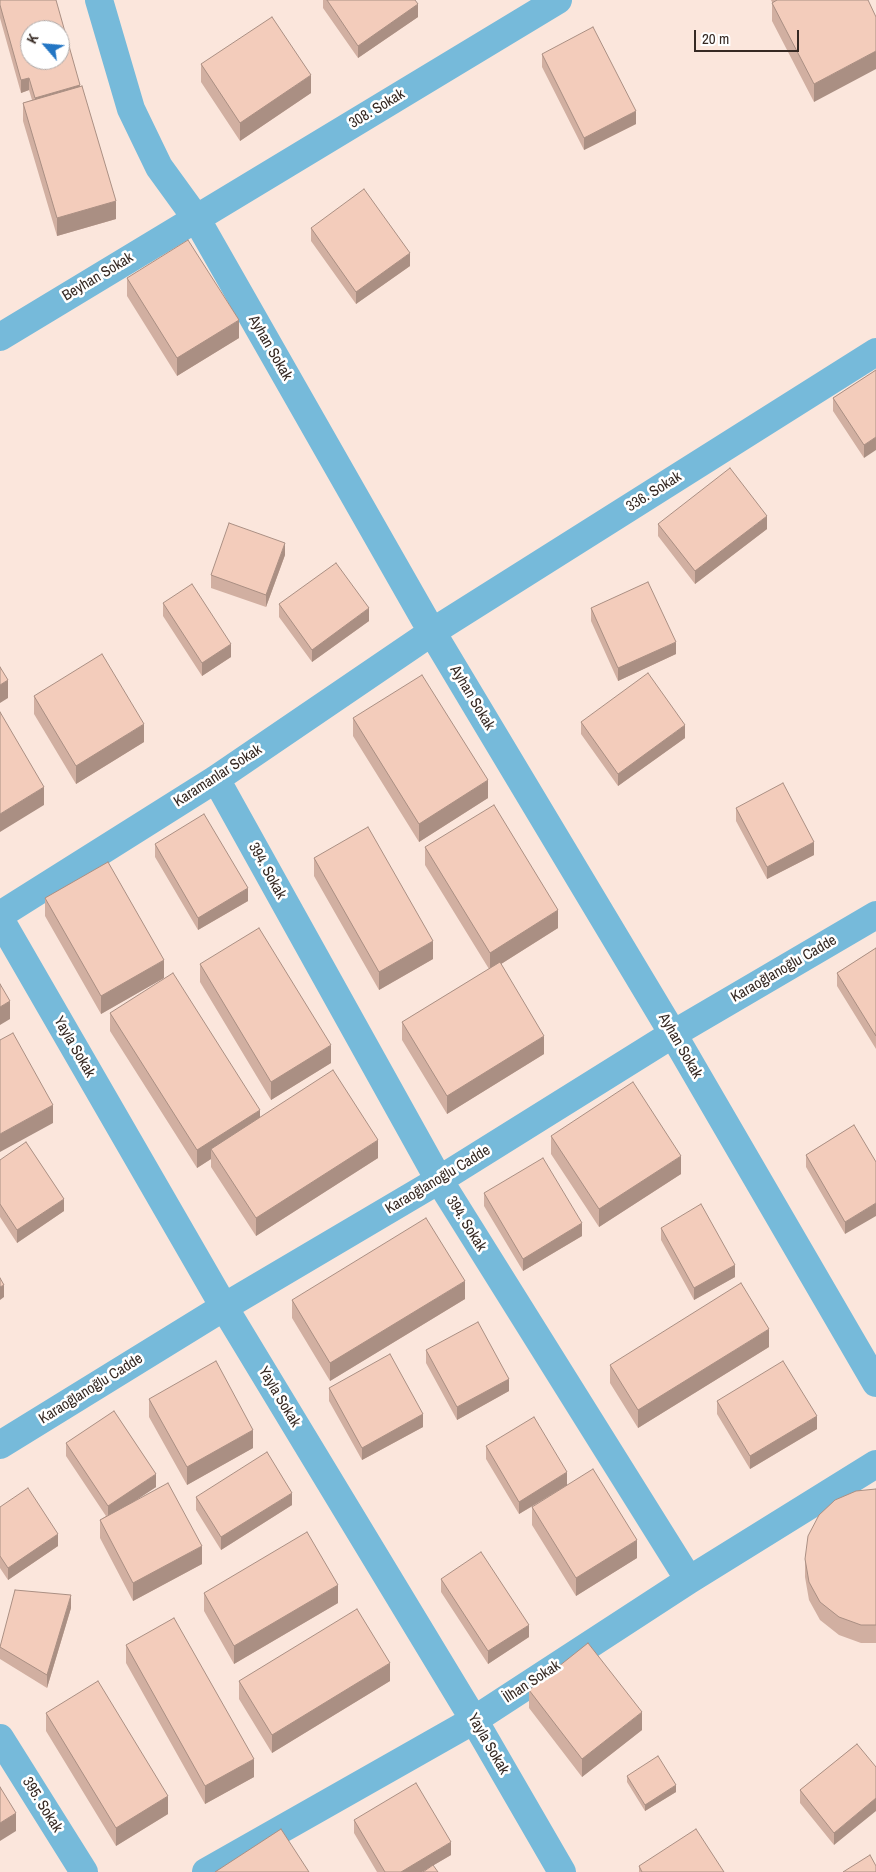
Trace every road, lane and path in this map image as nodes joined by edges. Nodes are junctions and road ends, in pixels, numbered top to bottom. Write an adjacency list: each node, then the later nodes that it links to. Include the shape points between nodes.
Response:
1 (99, 0): 3 (street, Ayhan Sokak, via 131,109 159,167)
2 (558, 0): 3 (street, 308. Sokak)
3 (196, 218): 4 (street, Beyhan Sokak); 6 (street, Ayhan Sokak)
4 (0, 337)
5 (876, 352): 6 (street, 336. Sokak)
6 (432, 632): 7 (street, Karamanlar Sokak); 11 (street, Ayhan Sokak)
7 (216, 779): 8 (street, Karamanlar Sokak); 12 (street, 394. Sokak)
8 (0, 915)
9 (876, 916): 11 (street, Karaoğlanoğlu Cadde)
10 (0, 919): 13 (street, Yayla Sokak)
11 (673, 1034): 12 (street, Karaoğlanoğlu Cadde); 14 (street, Ayhan Sokak)
12 (439, 1180): 13 (street, Karaoğlanoğlu Cadde); 17 (street, 394. Sokak)
13 (224, 1307): 15 (street, Karaoğlanoğlu Cadde); 18 (street, Yayla Sokak)
14 (876, 1383)
15 (0, 1446)
16 (876, 1464): 17 (street, İlhan Sokak)
17 (689, 1580): 18 (street, İlhan Sokak)
18 (474, 1720): 21 (street, İlhan Sokak); 22 (street, Yayla Sokak)
19 (0, 1738): 20 (street, 395. Sokak)
20 (84, 1872)
21 (206, 1872)
22 (562, 1872)

